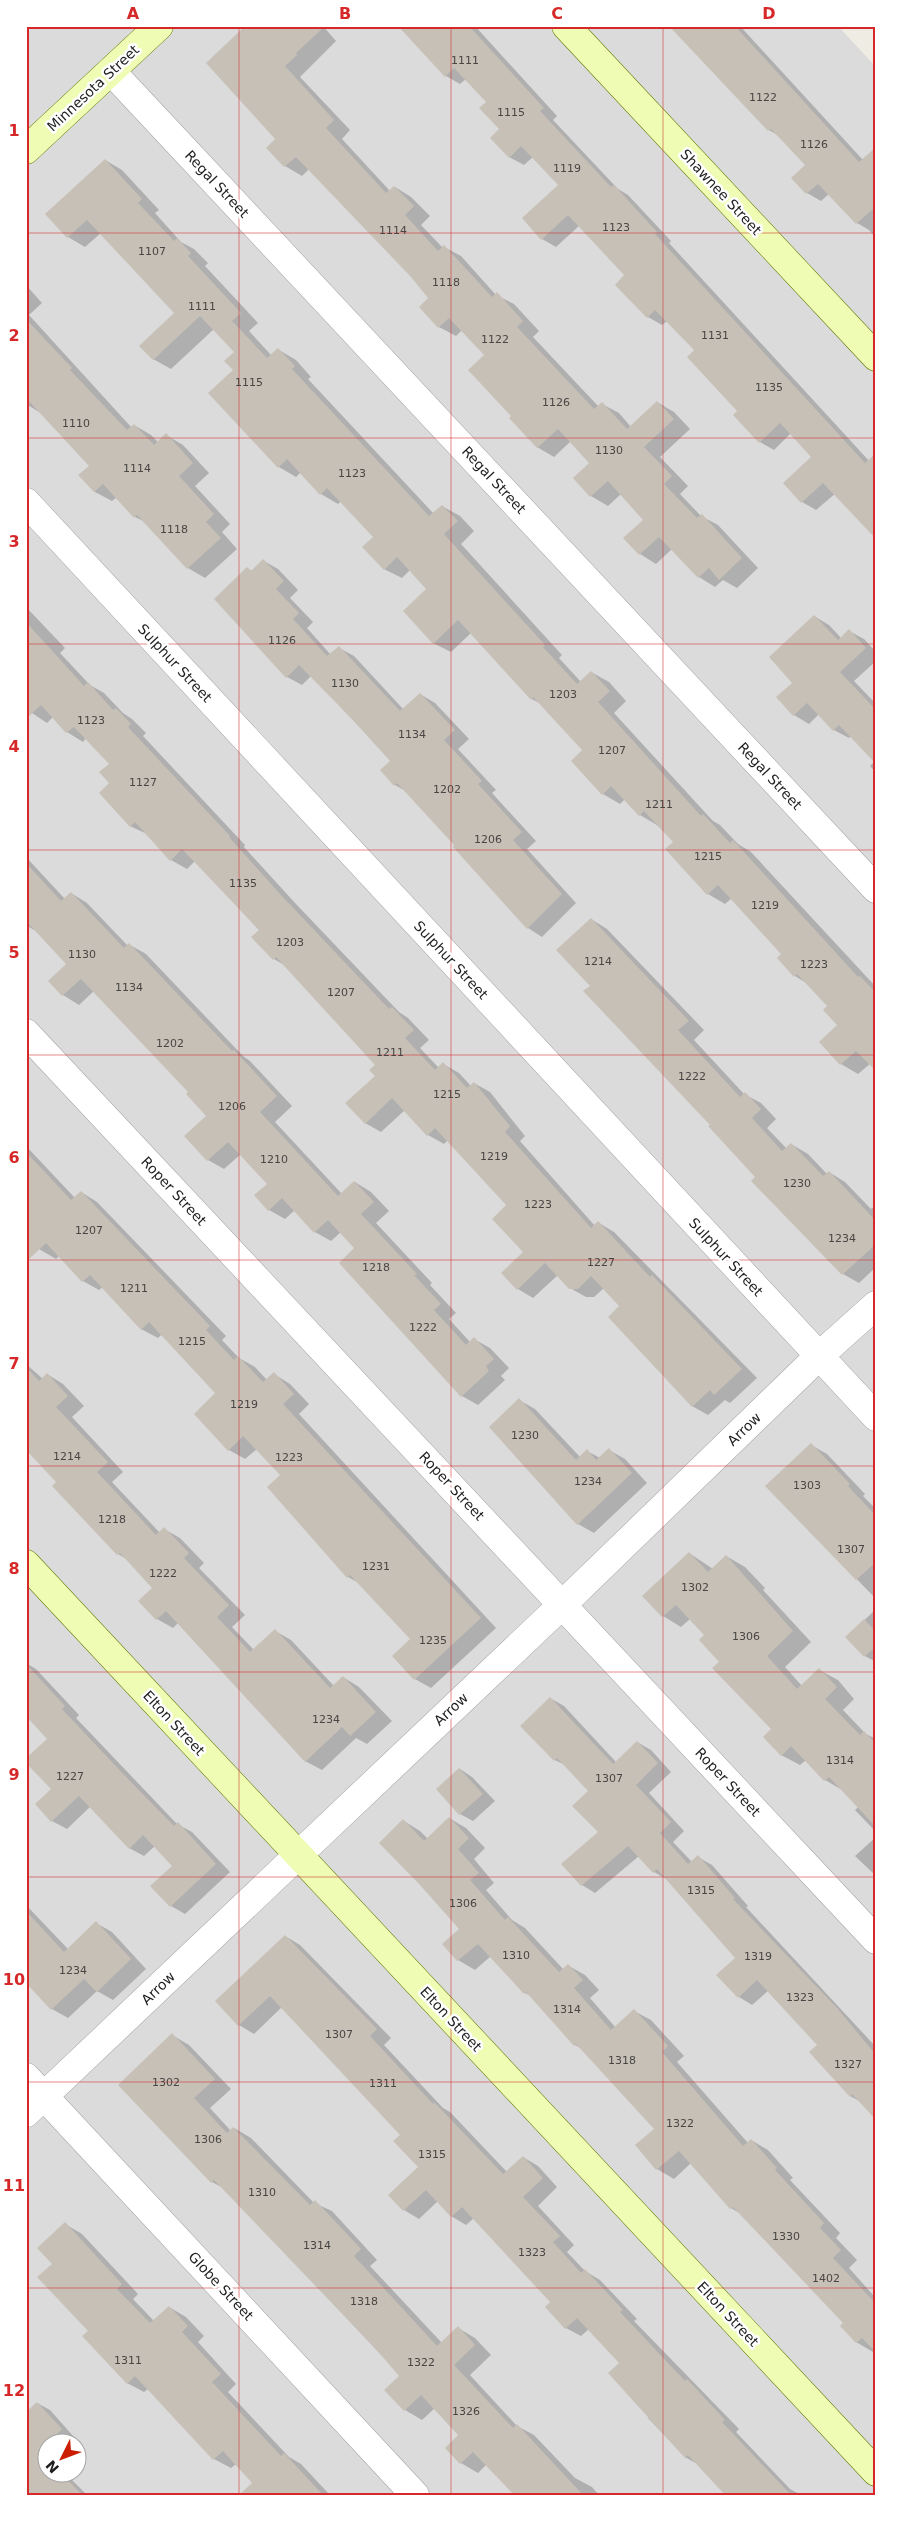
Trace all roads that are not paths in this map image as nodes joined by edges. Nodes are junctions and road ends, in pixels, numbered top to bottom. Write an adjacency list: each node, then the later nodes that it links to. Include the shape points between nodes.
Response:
1 (159, 26): 3 (street, Minnesota Street)
2 (566, 26): 5 (street, Shawnee Street)
3 (111, 71): 4 (street, Minnesota Street); 7 (street, Regal Street)
4 (26, 150)
5 (876, 357)
6 (26, 502): 10 (street, Sulphur Street)
7 (876, 889)
8 (26, 1033): 13 (street, Roper Street)
9 (876, 1305): 10 (street, Arrow)
10 (819, 1356): 11 (street, Sulphur Street); 13 (street, Arrow)
11 (876, 1417)
12 (26, 1564): 14 (street, Elton Street)
13 (562, 1604): 14 (street, Arrow); 15 (street, Roper Street)
14 (296, 1854): 17 (street, Arrow); 18 (street, Elton Street)
15 (876, 1940)
16 (26, 2077): 17 (street, Globe Street)
17 (36, 2105): 19 (street, Globe Street)
18 (876, 2472)
19 (415, 2495)

